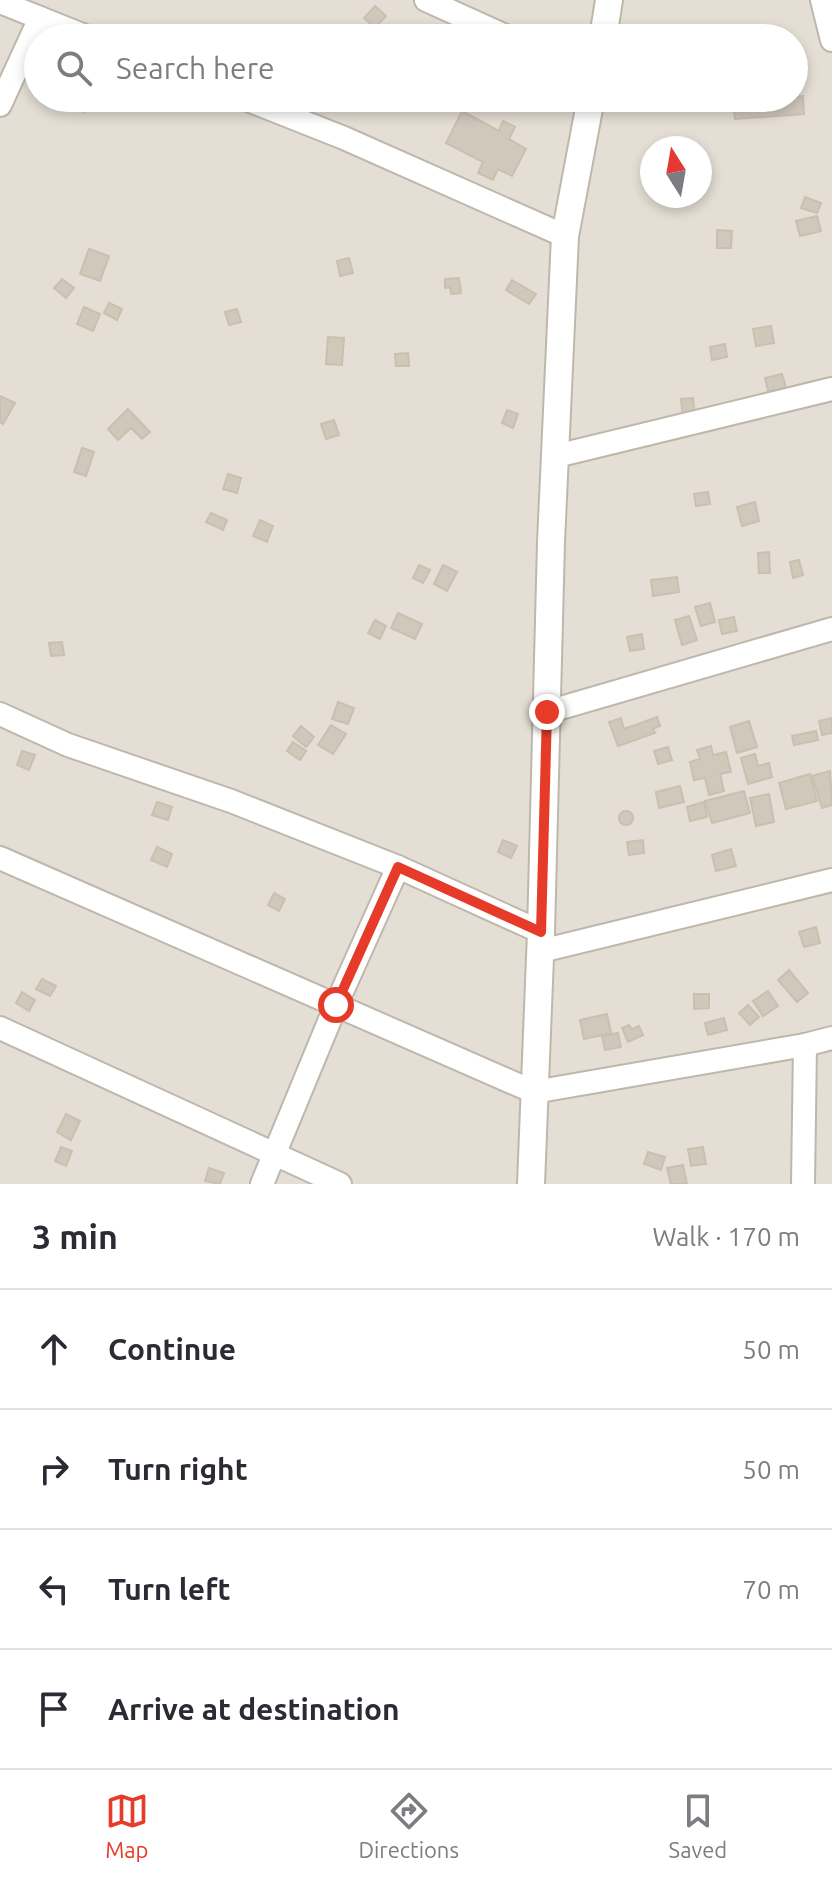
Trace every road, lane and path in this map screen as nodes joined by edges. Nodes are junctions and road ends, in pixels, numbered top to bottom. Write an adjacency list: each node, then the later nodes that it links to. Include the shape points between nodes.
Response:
1 (426, 0): 8 (street)
2 (609, 0): 9 (street)
3 (822, 0): 10 (street)
4 (0, 2): 5 (street)
5 (40, 18): 6 (street); 7 (street)
6 (37, 24)
7 (55, 24)
8 (479, 24)
9 (605, 24)
10 (832, 40)
11 (24, 53): 12 (street)
12 (0, 105)
13 (278, 112): 15 (street)
14 (588, 112): 15 (street)
15 (565, 236): 17 (street)
16 (832, 389): 17 (street)
17 (556, 456): 19 (street)
18 (832, 629): 19 (street)
19 (547, 712): 24 (street)
20 (0, 714): 22 (street, via 68,745)
21 (0, 858): 25 (street)
22 (398, 867): 24 (street); 25 (street)
23 (832, 880): 24 (street)
24 (541, 941): 29 (street)
25 (336, 1005): 29 (street); 30 (street)
26 (0, 1028): 30 (street)
27 (832, 1038): 28 (street)
28 (805, 1045): 29 (street); 34 (street)
29 (534, 1092): 33 (street)
30 (275, 1154): 31 (street); 32 (street)
31 (262, 1184)
32 (340, 1184)
33 (531, 1184)
34 (803, 1184)

